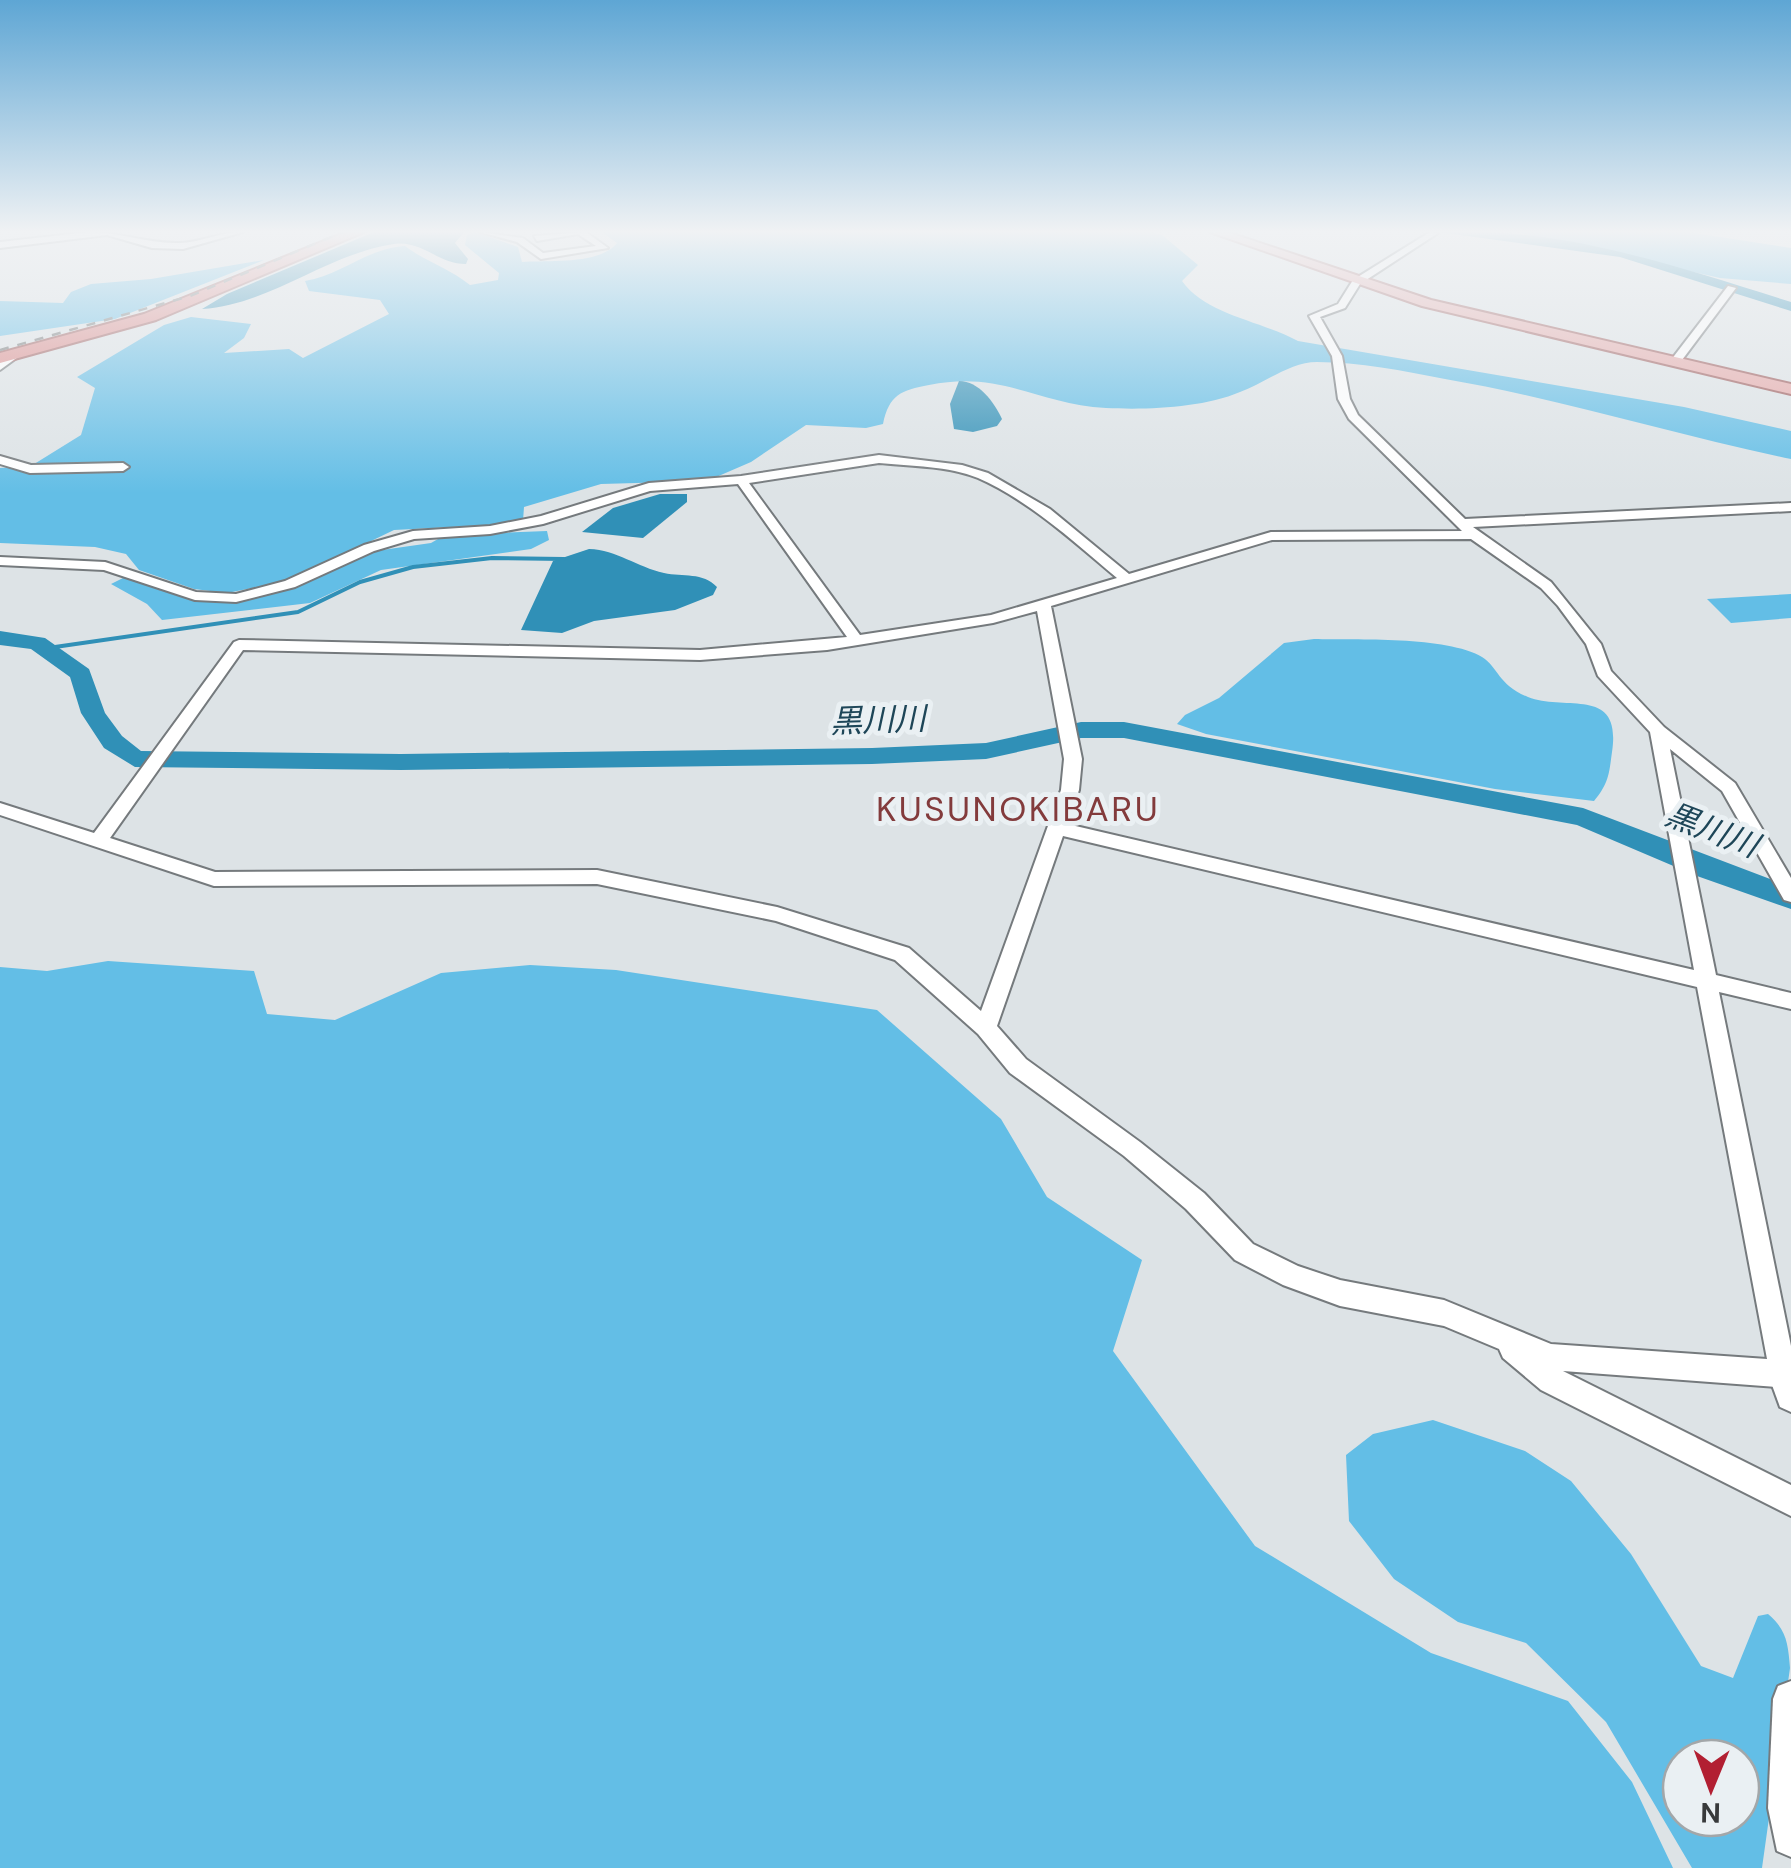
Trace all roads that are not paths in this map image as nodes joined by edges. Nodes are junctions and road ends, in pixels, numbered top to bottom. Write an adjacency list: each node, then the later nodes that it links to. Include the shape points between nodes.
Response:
1 (146, 319): 5 (highway)
2 (1315, 319): 13 (street, via 1337,356 1344,399 1366,433)
3 (1495, 319): 6 (main road)
4 (1707, 319): 6 (street)
5 (8, 356): 7 (street)
6 (1675, 362): 8 (main road)
7 (0, 367)
8 (1791, 389)
9 (0, 460): 10 (street, via 30,469)
10 (123, 467)
11 (741, 480): 14 (street, via 649,487 543,520 413,535 236,598 196,596 106,566); 15 (street, via 880,459 962,469 1045,512); 17 (street)
12 (1791, 507): 13 (street)
13 (1469, 529): 15 (street, via 1285,534); 18 (street, via 1563,603 1593,644 1604,673)
14 (0, 562)
15 (1126, 578): 16 (street)
16 (1043, 605): 17 (street); 20 (street, via 1073,759)
17 (856, 640): 21 (street, via 700,655 239,645)
18 (1658, 731): 22 (street, via 1729,786); 23 (street)
19 (0, 809): 21 (street)
20 (1056, 828): 23 (street); 25 (street)
21 (96, 842): 25 (street, via 214,880 578,876 742,904 902,954)
22 (1791, 895)
23 (1707, 982): 24 (street); 27 (street)
24 (1791, 1001)
25 (986, 1028): 26 (street, via 1018,1066 1144,1159 1244,1252 1340,1292 1444,1313)
26 (1487, 1330): 27 (street, via 1552,1357); 28 (street, via 1551,1380)
27 (1788, 1381)
28 (1791, 1502)
29 (1791, 1699): 30 (street)
30 (1791, 1837)

